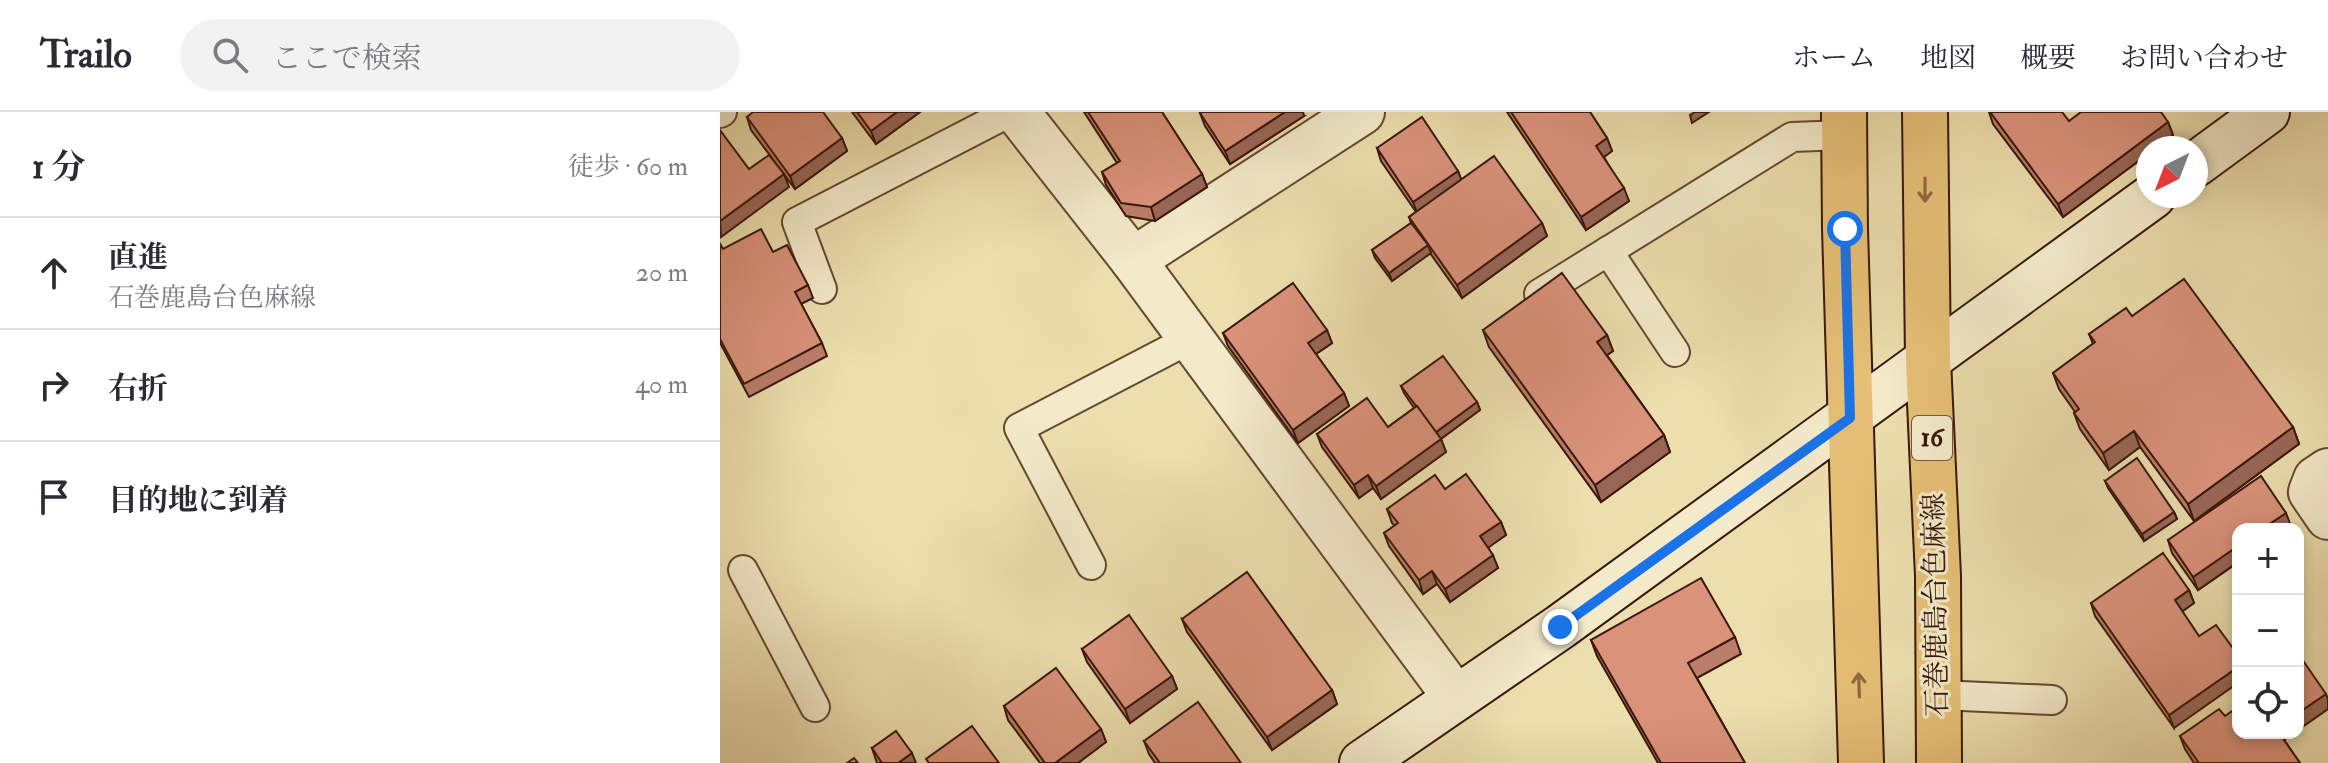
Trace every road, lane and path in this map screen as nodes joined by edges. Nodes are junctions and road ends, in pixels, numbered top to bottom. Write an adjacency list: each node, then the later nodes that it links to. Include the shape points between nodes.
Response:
1 (1010, 112): 11 (lane, via 797,222)
2 (1017, 112): 10 (street)
3 (1362, 112): 10 (street)
4 (1925, 112): 15 (main road, 石巻鹿島台色麻線 / 16, one-way to 15)
5 (2267, 112): 7 (street)
6 (1844, 123): 9 (lane, via 1792,137); 16 (main road)
7 (2208, 155)
8 (2137, 208): 15 (street)
9 (1608, 251): 12 (lane); 14 (lane)
10 (1133, 260): 13 (street)
11 (822, 289)
12 (1539, 294)
13 (1190, 339): 19 (lane, via 1019,428); 22 (street)
14 (1675, 352)
15 (1928, 360): 16 (street); 21 (main road, 石巻鹿島台色麻線 / 16)
16 (1850, 418): 22 (street); 26 (main road, one-way to 16)
17 (2328, 471): 18 (street, via 2316,479 2311,492)
18 (2328, 517)
19 (1091, 565)
20 (743, 570): 24 (lane)
21 (1939, 695): 23 (lane); 27 (main road, 石巻鹿島台色麻線 / 16)
22 (1456, 698): 25 (street)
23 (2052, 700)
24 (815, 707)
25 (1362, 763)
26 (1861, 763)
27 (1939, 763)

